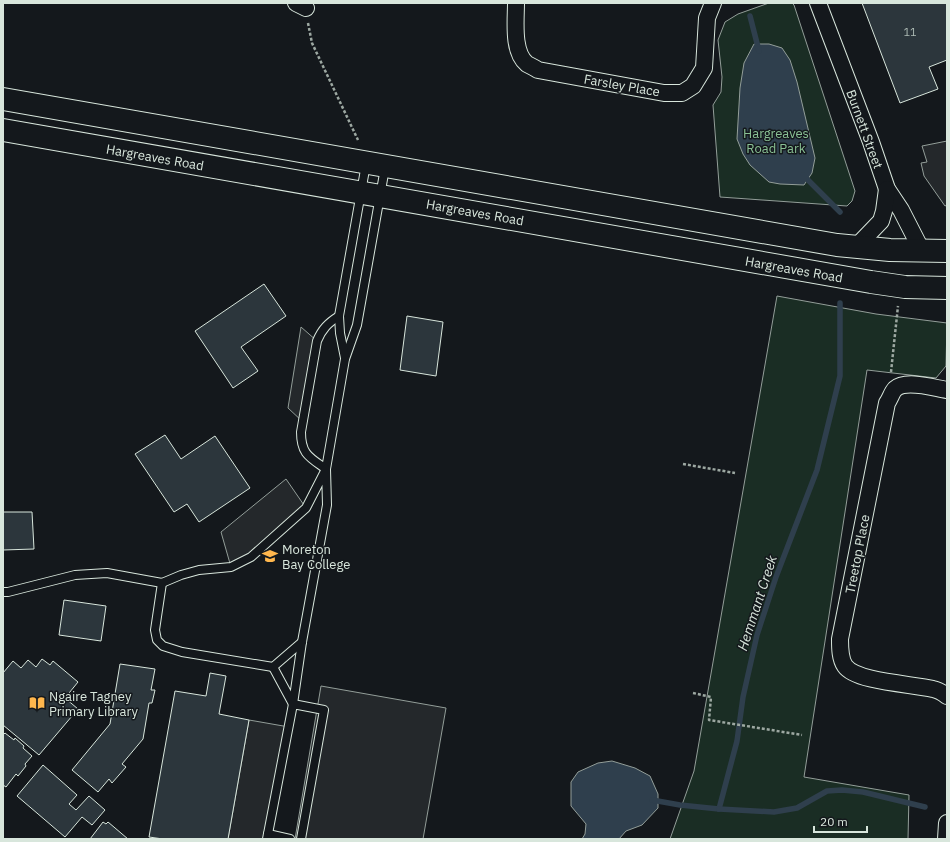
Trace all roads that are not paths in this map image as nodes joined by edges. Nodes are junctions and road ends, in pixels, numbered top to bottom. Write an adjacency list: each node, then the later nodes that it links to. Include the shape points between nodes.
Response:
1 (516, 3): 2 (street, Farsley Place, via 518,50 526,63 538,70 664,93 682,93 693,86 704,68 707,18)
2 (713, 3)
3 (818, 3): 7 (street, Burnett Street)
4 (3, 98): 6 (main road)
5 (3, 130): 8 (main road, Hargreaves Road)
6 (376, 163): 8 (lane); 8 (lane); 9 (main road)
7 (887, 189): 9 (street, via 881,221); 10 (street, Burnett Street, via 902,210)
8 (370, 194): 12 (main road, Hargreaves Road, via 871,282 905,287); 13 (lane); 14 (lane, via 357,325)
9 (856, 248): 10 (main road)
10 (922, 251): 11 (main road)
11 (947, 251)
12 (947, 288)
13 (339, 316): 14 (lane); 16 (lane, via 320,333 301,432 305,453)
14 (345, 359): 16 (lane)
15 (947, 390): 21 (street, Treetop Place, via 904,384 895,389 887,403 840,639 841,657 852,673 935,689)
16 (326, 469): 17 (lane, via 306,508 251,557 231,567 199,570); 19 (lane, via 327,505)
17 (162, 583): 18 (lane, via 107,573 75,575); 20 (lane, via 155,630 157,640 163,646 182,652)
18 (3, 592)
19 (302, 642): 20 (lane); 22 (lane)
20 (273, 667): 22 (lane)
21 (947, 696)
22 (293, 704): 24 (lane); 26 (lane, via 324,710)
23 (947, 823): 27 (street)
24 (268, 837): 25 (lane)
25 (290, 839)
26 (301, 839)
27 (946, 839)

